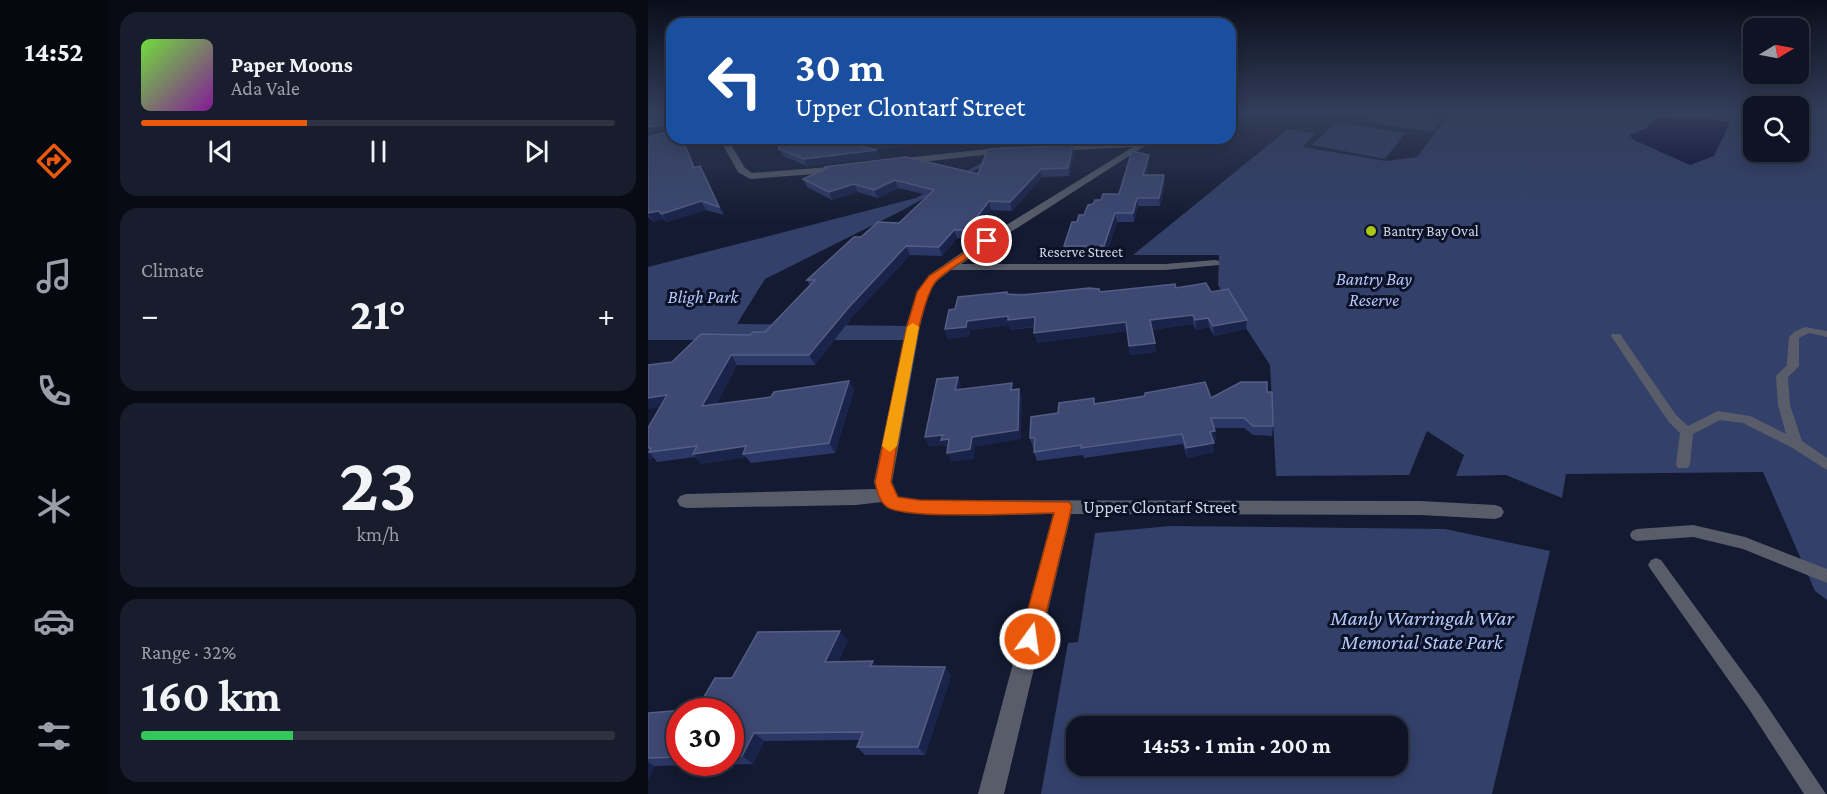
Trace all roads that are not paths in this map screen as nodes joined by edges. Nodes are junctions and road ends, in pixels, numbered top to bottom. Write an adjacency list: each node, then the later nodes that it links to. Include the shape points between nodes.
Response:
1 (729, 149): 5 (street, via 741,170 750,176)
2 (1135, 149): 7 (street)
3 (1012, 150): 4 (street)
4 (885, 163)
5 (852, 167)
6 (1215, 263): 7 (street, Reserve Street, via 1165,267)
7 (948, 267): 14 (street, via 923,292 917,312 883,482)
8 (1827, 334): 11 (lane, via 1800,331 1794,337 1793,366 1782,376 1784,405)
9 (1616, 336): 10 (lane, via 1672,418)
10 (1687, 432): 11 (lane, via 1718,415 1746,419); 12 (lane)
11 (1796, 444): 13 (lane)
12 (1683, 464)
13 (1827, 465)
14 (886, 495): 15 (street, Upper Clontarf Street); 16 (street, Upper Clontarf Street, via 893,503 919,507)
15 (686, 501)
16 (1064, 506): 17 (street, Upper Clontarf Street); 21 (street)
17 (1495, 512)
18 (1637, 535): 20 (lane, via 1693,531 1745,543)
19 (1656, 565): 22 (lane)
20 (1827, 576)
21 (991, 794)
22 (1816, 794)

